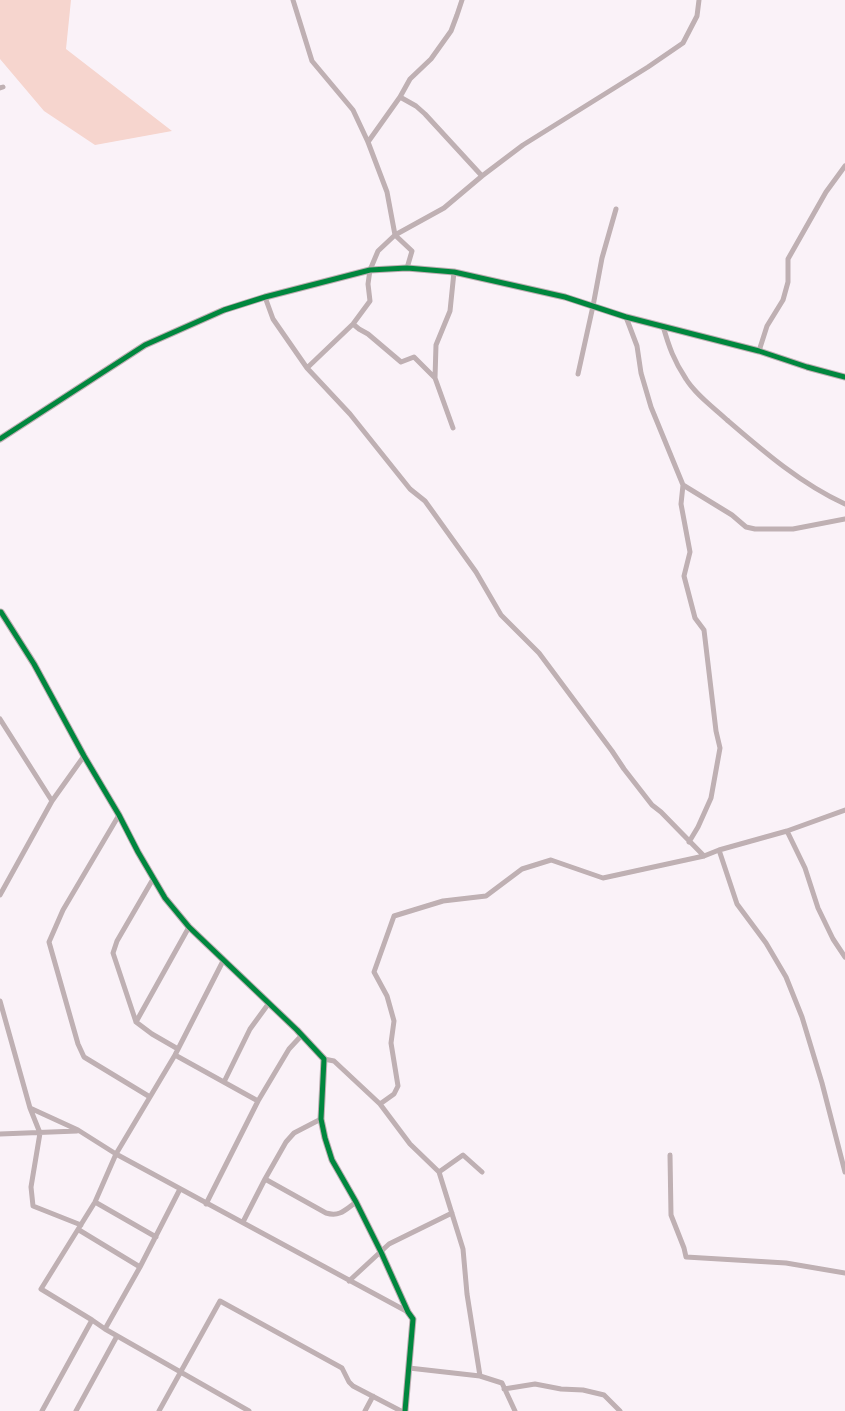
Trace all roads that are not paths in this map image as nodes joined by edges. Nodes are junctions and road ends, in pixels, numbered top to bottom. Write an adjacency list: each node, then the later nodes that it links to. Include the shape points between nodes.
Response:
1 (293, 0): 5 (street, via 312,61 353,110)
2 (462, 0): 4 (street, via 451,31 431,59 410,79)
3 (699, 0): 7 (street, via 696,16 683,42 648,67 523,145)
4 (400, 97): 5 (street); 7 (street, via 425,114)
5 (368, 142): 9 (street, via 387,192)
6 (845, 166): 18 (street, via 826,192 788,259 788,282 783,300 767,326)
7 (482, 176): 9 (street, via 444,208)
8 (616, 209): 14 (street, via 602,258)
9 (395, 234): 10 (street, via 412,251); 11 (street, via 378,251)
10 (407, 268): 11 (street); 12 (street)
11 (370, 270): 13 (street); 16 (street, via 370,300)
12 (454, 272): 14 (street); 22 (street, via 450,311 436,345)
13 (265, 297): 19 (street, via 273,319); 24 (street, via 224,310 145,345)
14 (594, 306): 15 (street); 20 (street)
15 (626, 317): 17 (street); 25 (street, via 637,346 641,373 651,407)
16 (354, 324): 19 (street); 22 (street, via 401,362 414,357)
17 (663, 326): 18 (street); 26 (street, via 671,353 686,380 706,402 785,467 827,496)
18 (759, 351): 21 (street)
19 (307, 368): 35 (street, via 350,414 410,489 425,501 476,572 501,615 539,653 647,799)
20 (578, 374)
21 (845, 377)
22 (435, 378): 23 (street)
23 (453, 428)
24 (0, 439)
25 (683, 485): 27 (street, via 746,526 755,529 793,529); 35 (street, via 681,504 690,552 684,576 695,618 704,630 720,748 711,798)
26 (845, 504)
27 (845, 519)
28 (0, 612): 30 (street, via 34,664)
29 (0, 719): 31 (street)
30 (84, 756): 31 (street); 33 (street)
31 (52, 800): 39 (street)
32 (845, 810): 34 (street)
33 (119, 814): 38 (street); 51 (street, via 63,910 49,942 84,1057)
34 (787, 831): 36 (street); 41 (street, via 805,868 818,908)
35 (689, 842): 37 (street)
36 (719, 850): 37 (street); 63 (street, via 736,904 766,943 786,977 802,1017)
37 (704, 856): 53 (street, via 603,878 552,860 522,869 486,896 443,901 394,916 374,972 387,996 394,1020 391,1043 398,1086 394,1094)
38 (153, 879): 40 (street); 45 (street, via 117,941 113,953)
39 (0, 896)
40 (189, 927): 42 (street); 45 (street)
41 (845, 957)
42 (223, 961): 44 (street); 47 (street)
43 (0, 1001): 54 (street)
44 (268, 1003): 46 (street); 50 (street, via 250,1029)
45 (136, 1022): 47 (street)
46 (302, 1035): 49 (street); 52 (street, via 289,1049)
47 (178, 1049): 48 (street)
48 (175, 1055): 50 (street); 51 (street)
49 (324, 1059): 53 (street, via 334,1061); 55 (street)
50 (224, 1082): 52 (street)
51 (150, 1097): 59 (street)
52 (258, 1101): 68 (street)
53 (380, 1104): 61 (street, via 410,1144)
54 (30, 1108): 56 (street); 57 (street)
55 (321, 1119): 64 (street, via 294,1133); 67 (street, via 332,1160)
56 (78, 1130): 57 (street); 59 (street)
57 (40, 1133): 58 (street); 71 (street, via 31,1187 33,1206)
58 (0, 1134)
59 (116, 1154): 65 (street); 66 (street)
60 (670, 1155): 75 (street, via 671,1215 686,1257 786,1263)
61 (439, 1172): 62 (street, via 463,1154); 69 (street)
62 (482, 1172)
63 (845, 1172)
64 (265, 1179): 67 (street, via 326,1214 337,1215); 70 (street)
65 (180, 1189): 68 (street); 72 (street)
66 (95, 1202): 71 (street); 72 (street)
67 (356, 1202): 73 (street)
68 (206, 1204): 70 (street)
69 (452, 1213): 73 (street, via 389,1244); 83 (street, via 463,1249 467,1294)
70 (243, 1222): 76 (street)
71 (80, 1228): 74 (street); 78 (street, via 41,1289)
72 (156, 1237): 74 (street)
73 (380, 1252): 76 (street); 77 (street)
74 (140, 1267): 79 (street)
75 (845, 1273)
76 (349, 1281): 77 (street)
77 (408, 1312): 81 (street, via 413,1319)
78 (92, 1320): 79 (street); 86 (street)
79 (106, 1329): 80 (street)
80 (117, 1336): 82 (street); 87 (street)
81 (409, 1368): 83 (street); 92 (street)
82 (180, 1372): 85 (street, via 220,1301 342,1368 353,1386); 88 (street); 89 (street)
83 (480, 1376): 84 (street, via 502,1383)
84 (504, 1389): 93 (street); 94 (street, via 535,1384 583,1390 604,1395)
85 (373, 1396): 90 (street); 91 (street)
86 (42, 1411)
87 (76, 1411)
88 (158, 1411)
89 (249, 1411)
90 (365, 1411)
91 (401, 1411)
92 (405, 1411)
93 (515, 1411)
94 (620, 1411)

